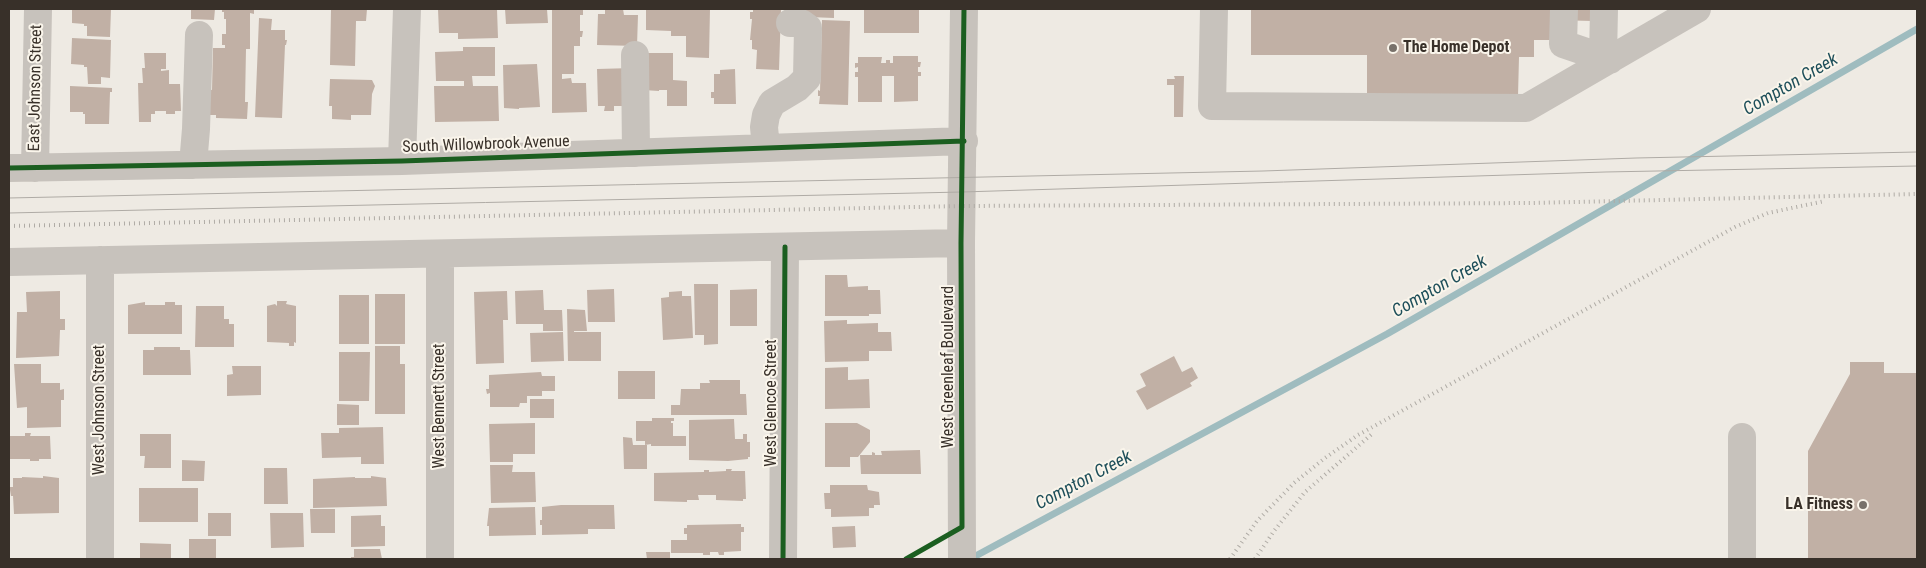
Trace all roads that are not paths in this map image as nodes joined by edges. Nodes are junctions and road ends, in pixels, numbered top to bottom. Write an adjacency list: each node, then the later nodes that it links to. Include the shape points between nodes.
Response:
1 (38, 9): 17 (street, East Johnson Street)
2 (407, 9): 15 (street)
3 (964, 9): 12 (street, West Greenleaf Boulevard)
4 (1214, 9): 11 (street, via 1212,106 1526,108)
5 (1564, 9): 11 (street, via 1563,44)
6 (1604, 9): 11 (street)
7 (1697, 9): 11 (street)
8 (790, 23): 13 (street, via 802,23 808,28 807,78 772,103 764,127)
9 (199, 35): 16 (street)
10 (635, 55): 14 (street)
11 (1606, 58)
12 (964, 141): 13 (street, South Willowbrook Avenue); 18 (street, West Greenleaf Boulevard)
13 (766, 148): 14 (street, South Willowbrook Avenue)
14 (636, 153): 15 (street, South Willowbrook Avenue)
15 (402, 161): 16 (street, South Willowbrook Avenue)
16 (193, 165): 17 (street, South Willowbrook Avenue)
17 (22, 168)
18 (961, 243): 19 (street); 27 (street, West Greenleaf Boulevard)
19 (785, 247): 20 (street); 26 (street, West Glencoe Street)
20 (440, 254): 21 (street); 25 (street, West Bennett Street)
21 (100, 260): 22 (street); 24 (street, West Johnson Street)
22 (9, 262)
23 (1742, 436): 28 (street)
24 (100, 559)
25 (440, 559)
26 (783, 559)
27 (962, 559)
28 (1742, 559)

